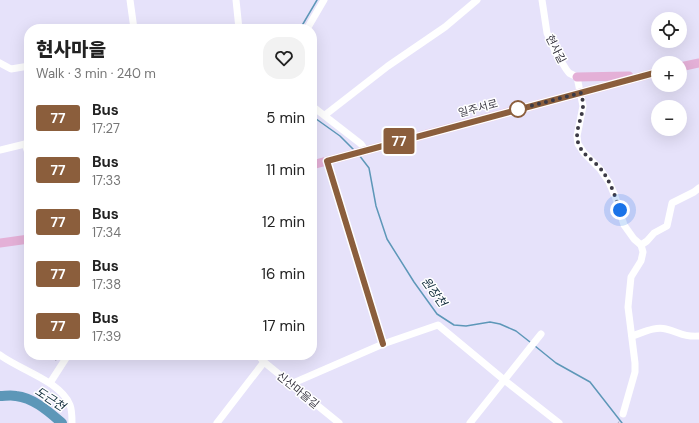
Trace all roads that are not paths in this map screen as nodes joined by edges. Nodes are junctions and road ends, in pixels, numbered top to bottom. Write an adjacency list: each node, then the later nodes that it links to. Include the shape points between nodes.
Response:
1 (130, 0): 6 (street)
2 (236, 0): 7 (street)
3 (324, 0): 8 (street)
4 (477, 0): 18 (street, via 446,27 388,66)
5 (542, 0): 15 (street, 현사길, via 550,42 566,70)
6 (133, 24)
7 (238, 24)
8 (311, 24)
9 (0, 63): 12 (street, via 11,69)
10 (699, 63): 11 (main road)
11 (687, 66)
12 (24, 67)
13 (651, 74): 14 (main road, 일주서로)
14 (646, 75): 15 (main road); 16 (main road, 일주서로)
15 (577, 77): 16 (street)
16 (581, 93): 21 (main road, 일주서로); 27 (street, via 583,106 577,136 578,144 609,182 624,225)
17 (317, 109): 18 (street)
18 (325, 115): 21 (street, via 361,144)
19 (24, 144): 20 (street)
20 (0, 150)
21 (360, 151): 22 (main road, 일주서로)
22 (327, 161): 23 (main road, 일주서로); 31 (street)
23 (317, 164)
24 (699, 188): 27 (street, via 672,203 667,226 654,233)
25 (24, 241): 26 (main road)
26 (0, 243)
27 (641, 245): 29 (street, via 643,252 641,261 631,277 628,307)
28 (540, 336): 35 (street)
29 (632, 336): 30 (street, via 659,328 685,336); 38 (street, via 635,372)
30 (699, 336)
31 (383, 344): 35 (street, via 438,325); 37 (street)
32 (0, 355): 36 (street)
33 (65, 360): 36 (street)
34 (264, 362): 37 (street, 신산마을길); 40 (street)
35 (503, 379): 42 (street); 43 (street)
36 (50, 383): 39 (street, via 64,394 71,406)
37 (291, 384): 41 (street, 신산마을길)
38 (623, 414)
39 (72, 423)
40 (217, 423)
41 (339, 423)
42 (470, 423)
43 (559, 423)

